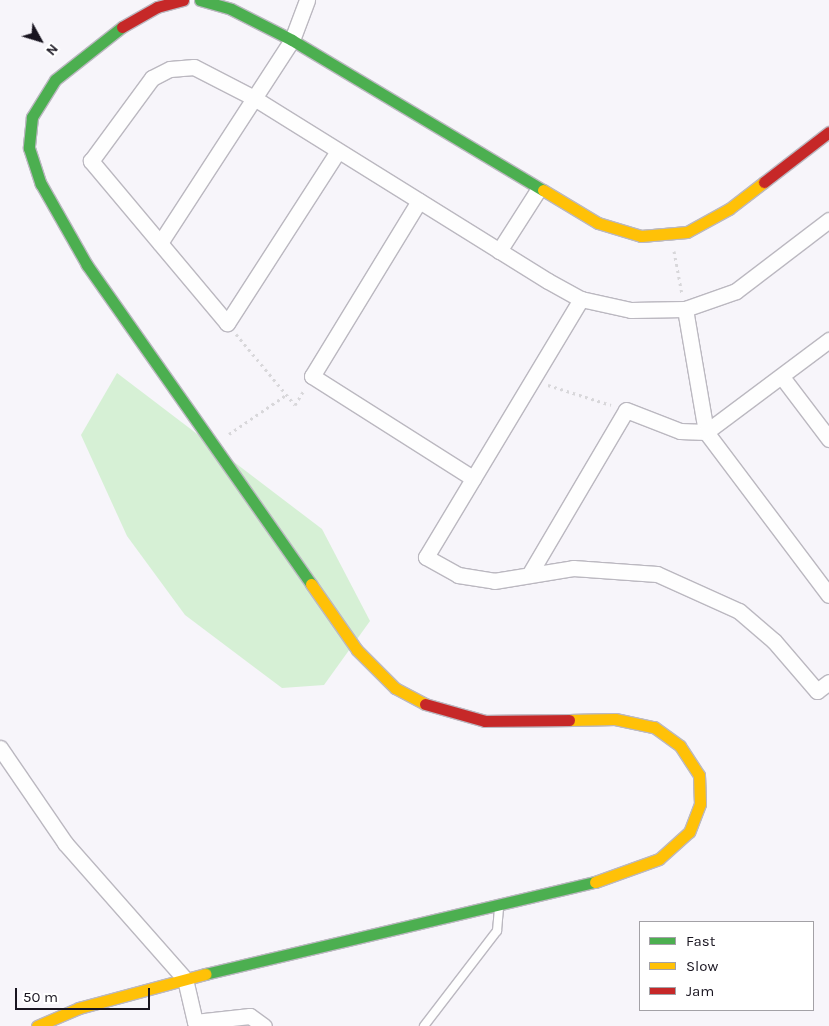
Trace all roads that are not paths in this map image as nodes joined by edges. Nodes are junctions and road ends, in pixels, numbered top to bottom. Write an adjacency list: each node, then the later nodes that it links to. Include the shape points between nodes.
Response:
1 (184, 0): 24 (street, via 156,7 103,38 55,80 32,117 29,148 41,184 87,265 357,650 395,688 437,711 484,721 615,719 654,726 680,746 699,775 700,804 689,832 659,859 618,876)
2 (200, 0): 4 (street, via 231,9)
3 (307, 0): 4 (street)
4 (292, 40): 5 (street); 8 (street)
5 (254, 98): 7 (street); 11 (street); 11 (street, via 194,67 170,68 152,78 91,161)
6 (829, 132): 8 (street, via 729,208 672,235 641,236 598,223)
7 (338, 151): 9 (street); 11 (street, via 227,323)
8 (538, 190): 12 (street)
9 (419, 201): 12 (street); 19 (street, via 312,376)
10 (829, 220): 14 (street, via 736,291)
11 (160, 244)
12 (499, 251): 13 (street)
13 (581, 299): 14 (street, via 631,310); 19 (street)
14 (684, 309): 17 (street)
15 (829, 340): 16 (street)
16 (782, 377): 17 (street); 18 (street)
17 (706, 432): 20 (street, via 680,431 626,410); 21 (street)
18 (829, 439)
19 (473, 478): 20 (street, via 426,556 458,575 494,581)
20 (529, 575): 22 (street, via 573,568 648,573 696,588 740,611 774,641 817,691)
21 (829, 596)
22 (829, 682)
23 (0, 748): 25 (street, via 65,843)
24 (499, 904): 25 (street); 29 (lane, via 497,931)
25 (185, 979): 26 (street); 27 (street, via 79,1008)
26 (195, 1024): 28 (street, via 250,1016)
27 (37, 1026)
28 (264, 1026)
29 (424, 1026)

